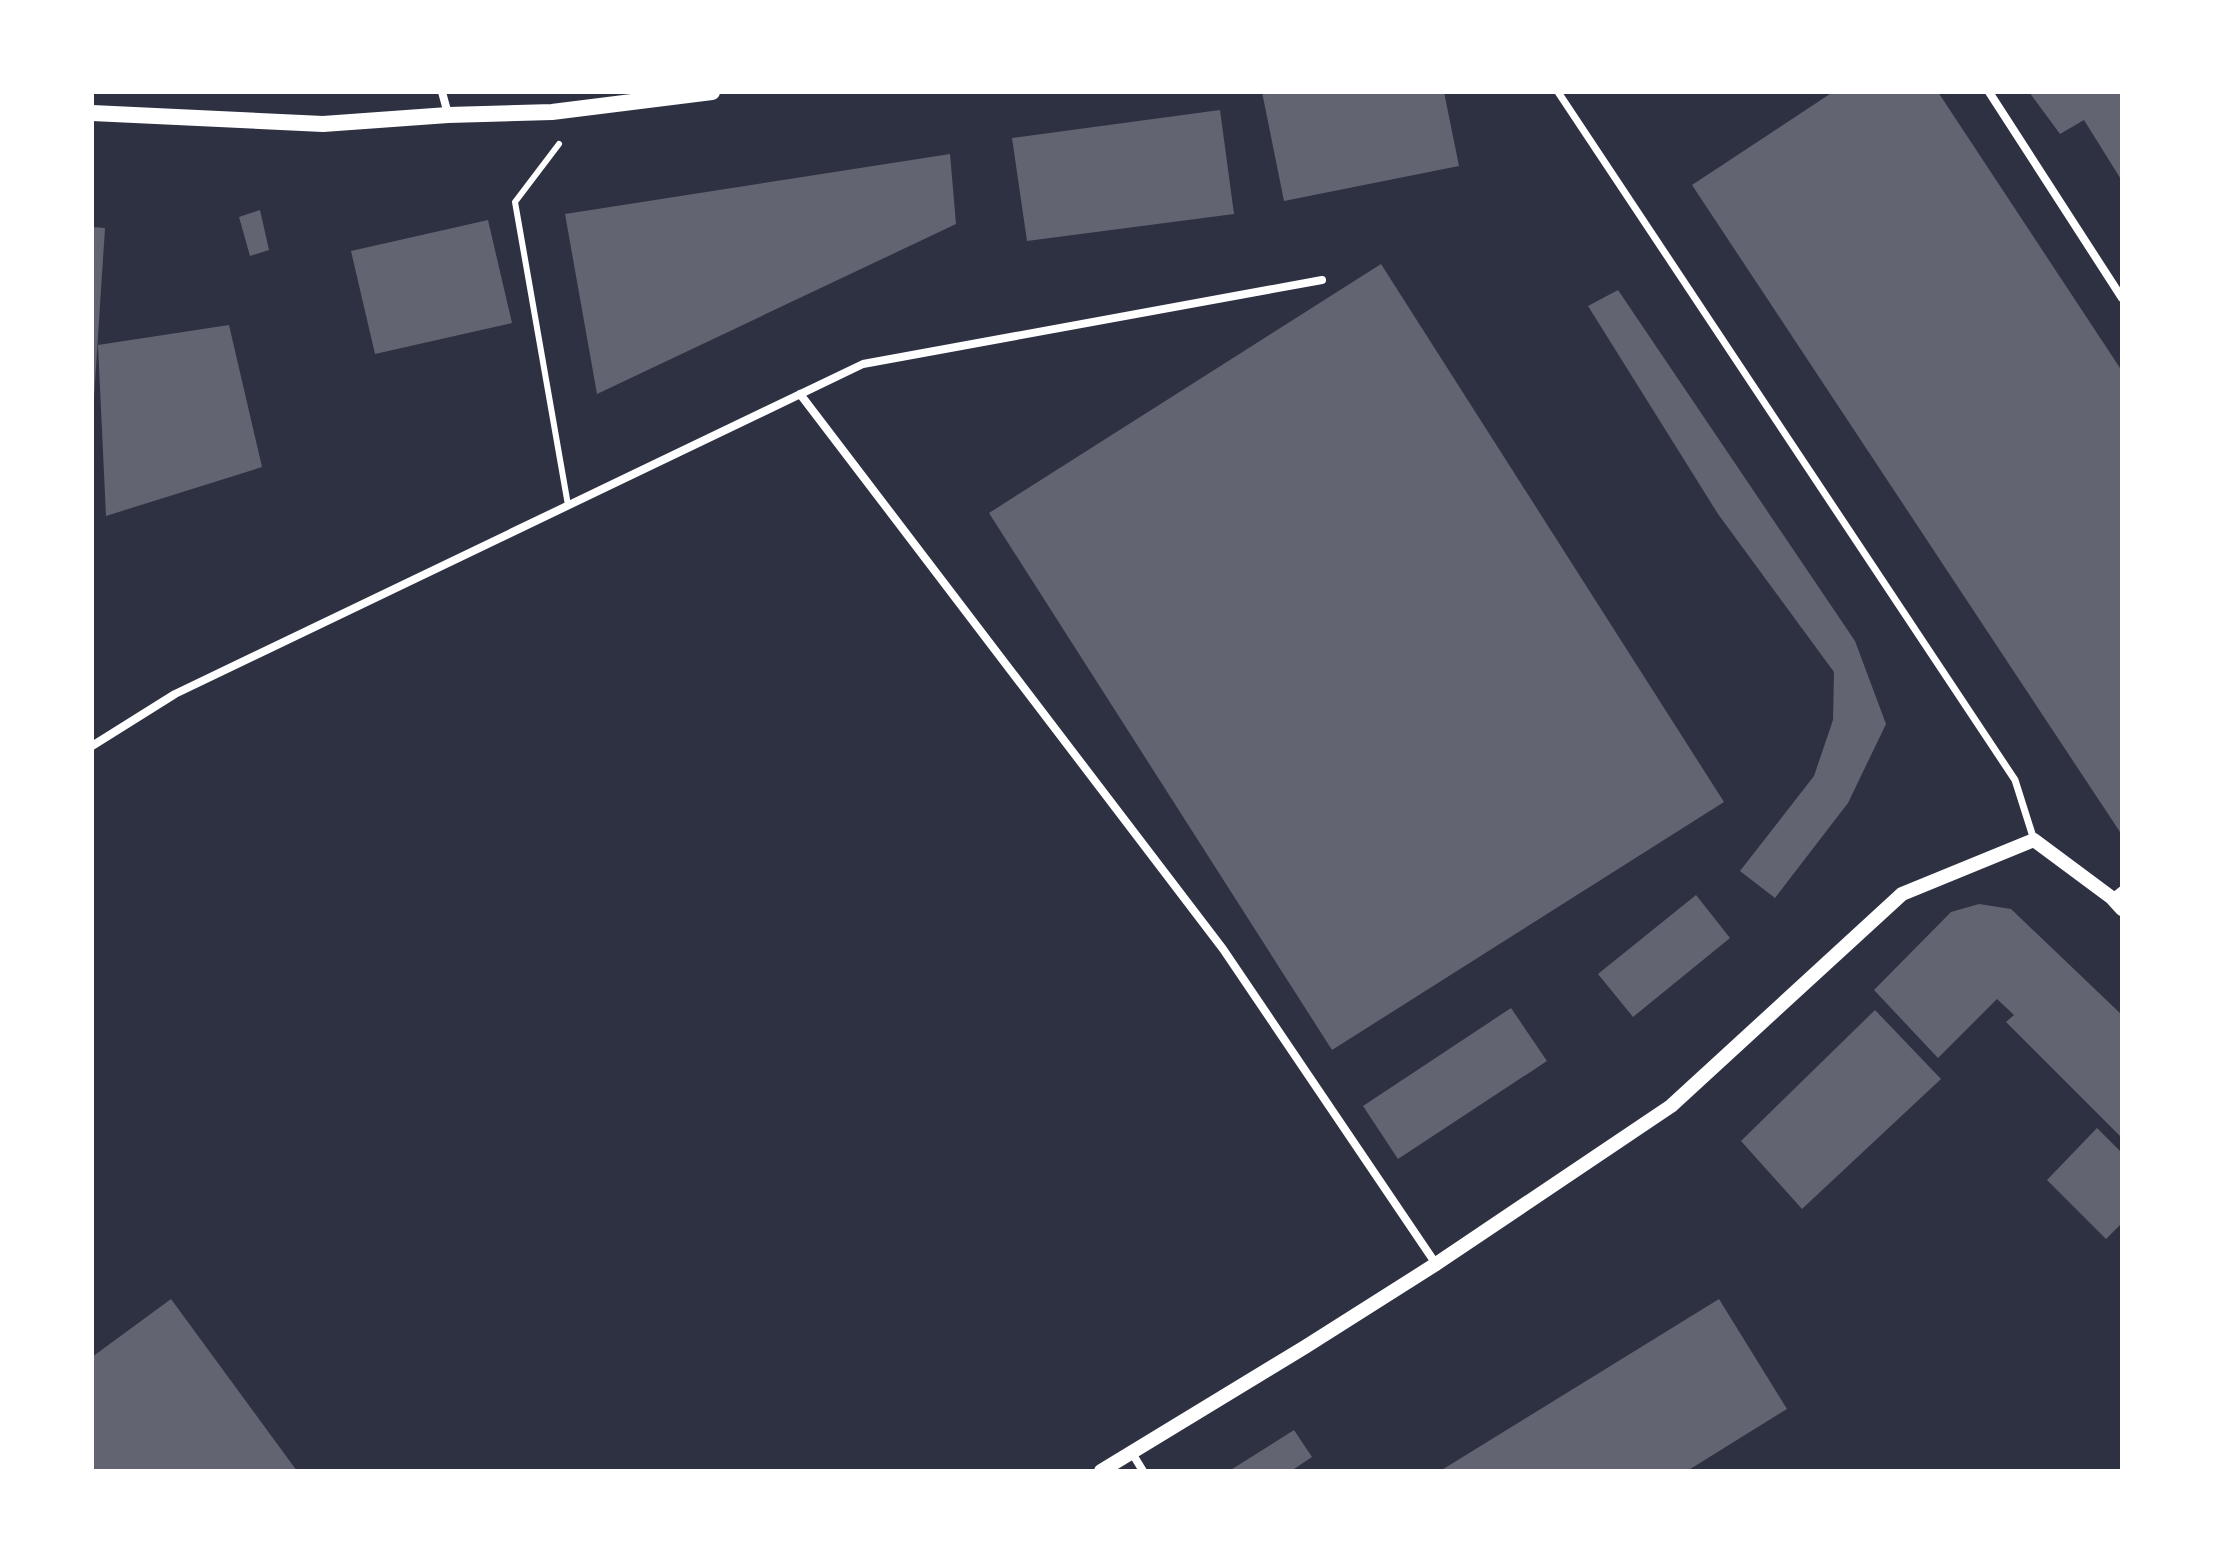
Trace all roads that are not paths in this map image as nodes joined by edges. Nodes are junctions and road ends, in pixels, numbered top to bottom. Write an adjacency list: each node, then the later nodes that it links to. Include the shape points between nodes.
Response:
1 (442, 92): 6 (street)
2 (712, 92): 6 (main road, via 552,112)
3 (1558, 92): 13 (street, via 2015,780)
4 (1989, 92): 9 (street)
5 (92, 113): 6 (main road, via 323,124)
6 (448, 115)
7 (559, 144): 11 (lane, via 515,202)
8 (1322, 280): 10 (street, via 863,364)
9 (2122, 298)
10 (800, 394): 11 (street); 15 (street, via 1223,949)
11 (568, 505): 12 (street, via 175,694)
12 (92, 746)
13 (2034, 840): 14 (street); 15 (street, via 1902,894 1671,1106)
14 (2119, 899)
15 (1436, 1264): 16 (street)
16 (1132, 1453): 17 (street); 18 (street)
17 (1101, 1471)
18 (1143, 1471)

